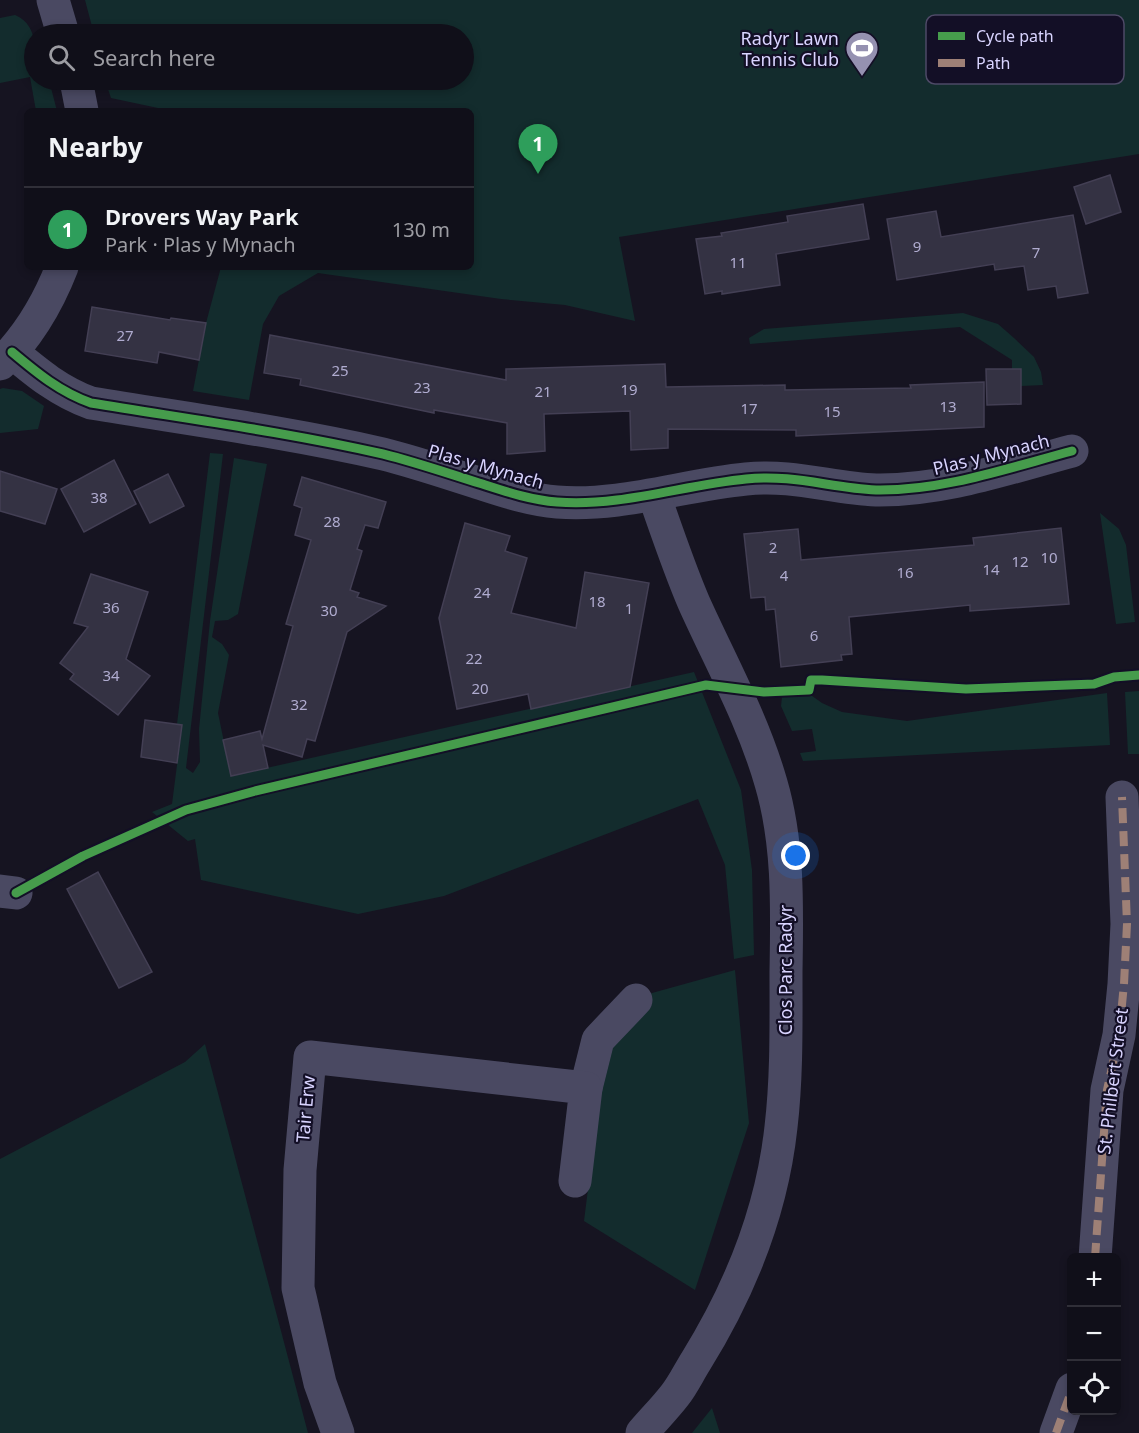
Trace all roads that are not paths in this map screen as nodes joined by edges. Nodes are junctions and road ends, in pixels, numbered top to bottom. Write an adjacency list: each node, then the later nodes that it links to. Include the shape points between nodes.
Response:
1 (53, 0): 2 (street)
2 (60, 24)
3 (78, 90): 4 (street)
4 (81, 108)
5 (61, 270): 6 (street, via 47,301)
6 (6, 358): 8 (street, Plas y Mynach, via 91,403 381,454 511,494 556,502)
7 (1072, 451): 8 (street, Plas y Mynach, via 948,484 917,488 874,490 783,477)
8 (654, 495): 16 (street, Clos Parc Radyr, via 681,573 748,718 781,822 785,1066 772,1185 754,1243 706,1345 676,1394)
9 (1122, 797): 13 (street, St. Philbert Street, via 1127,924 1124,984 1119,1035 1107,1090)
10 (636, 1000): 11 (street, via 598,1040)
11 (586, 1088): 12 (street); 15 (street, Tair Erw, via 310,1057 300,1170 298,1288 320,1383)
12 (575, 1180)
13 (1095, 1253)
14 (1067, 1401): 17 (street)
15 (338, 1433)
16 (642, 1433)
17 (1056, 1433)

